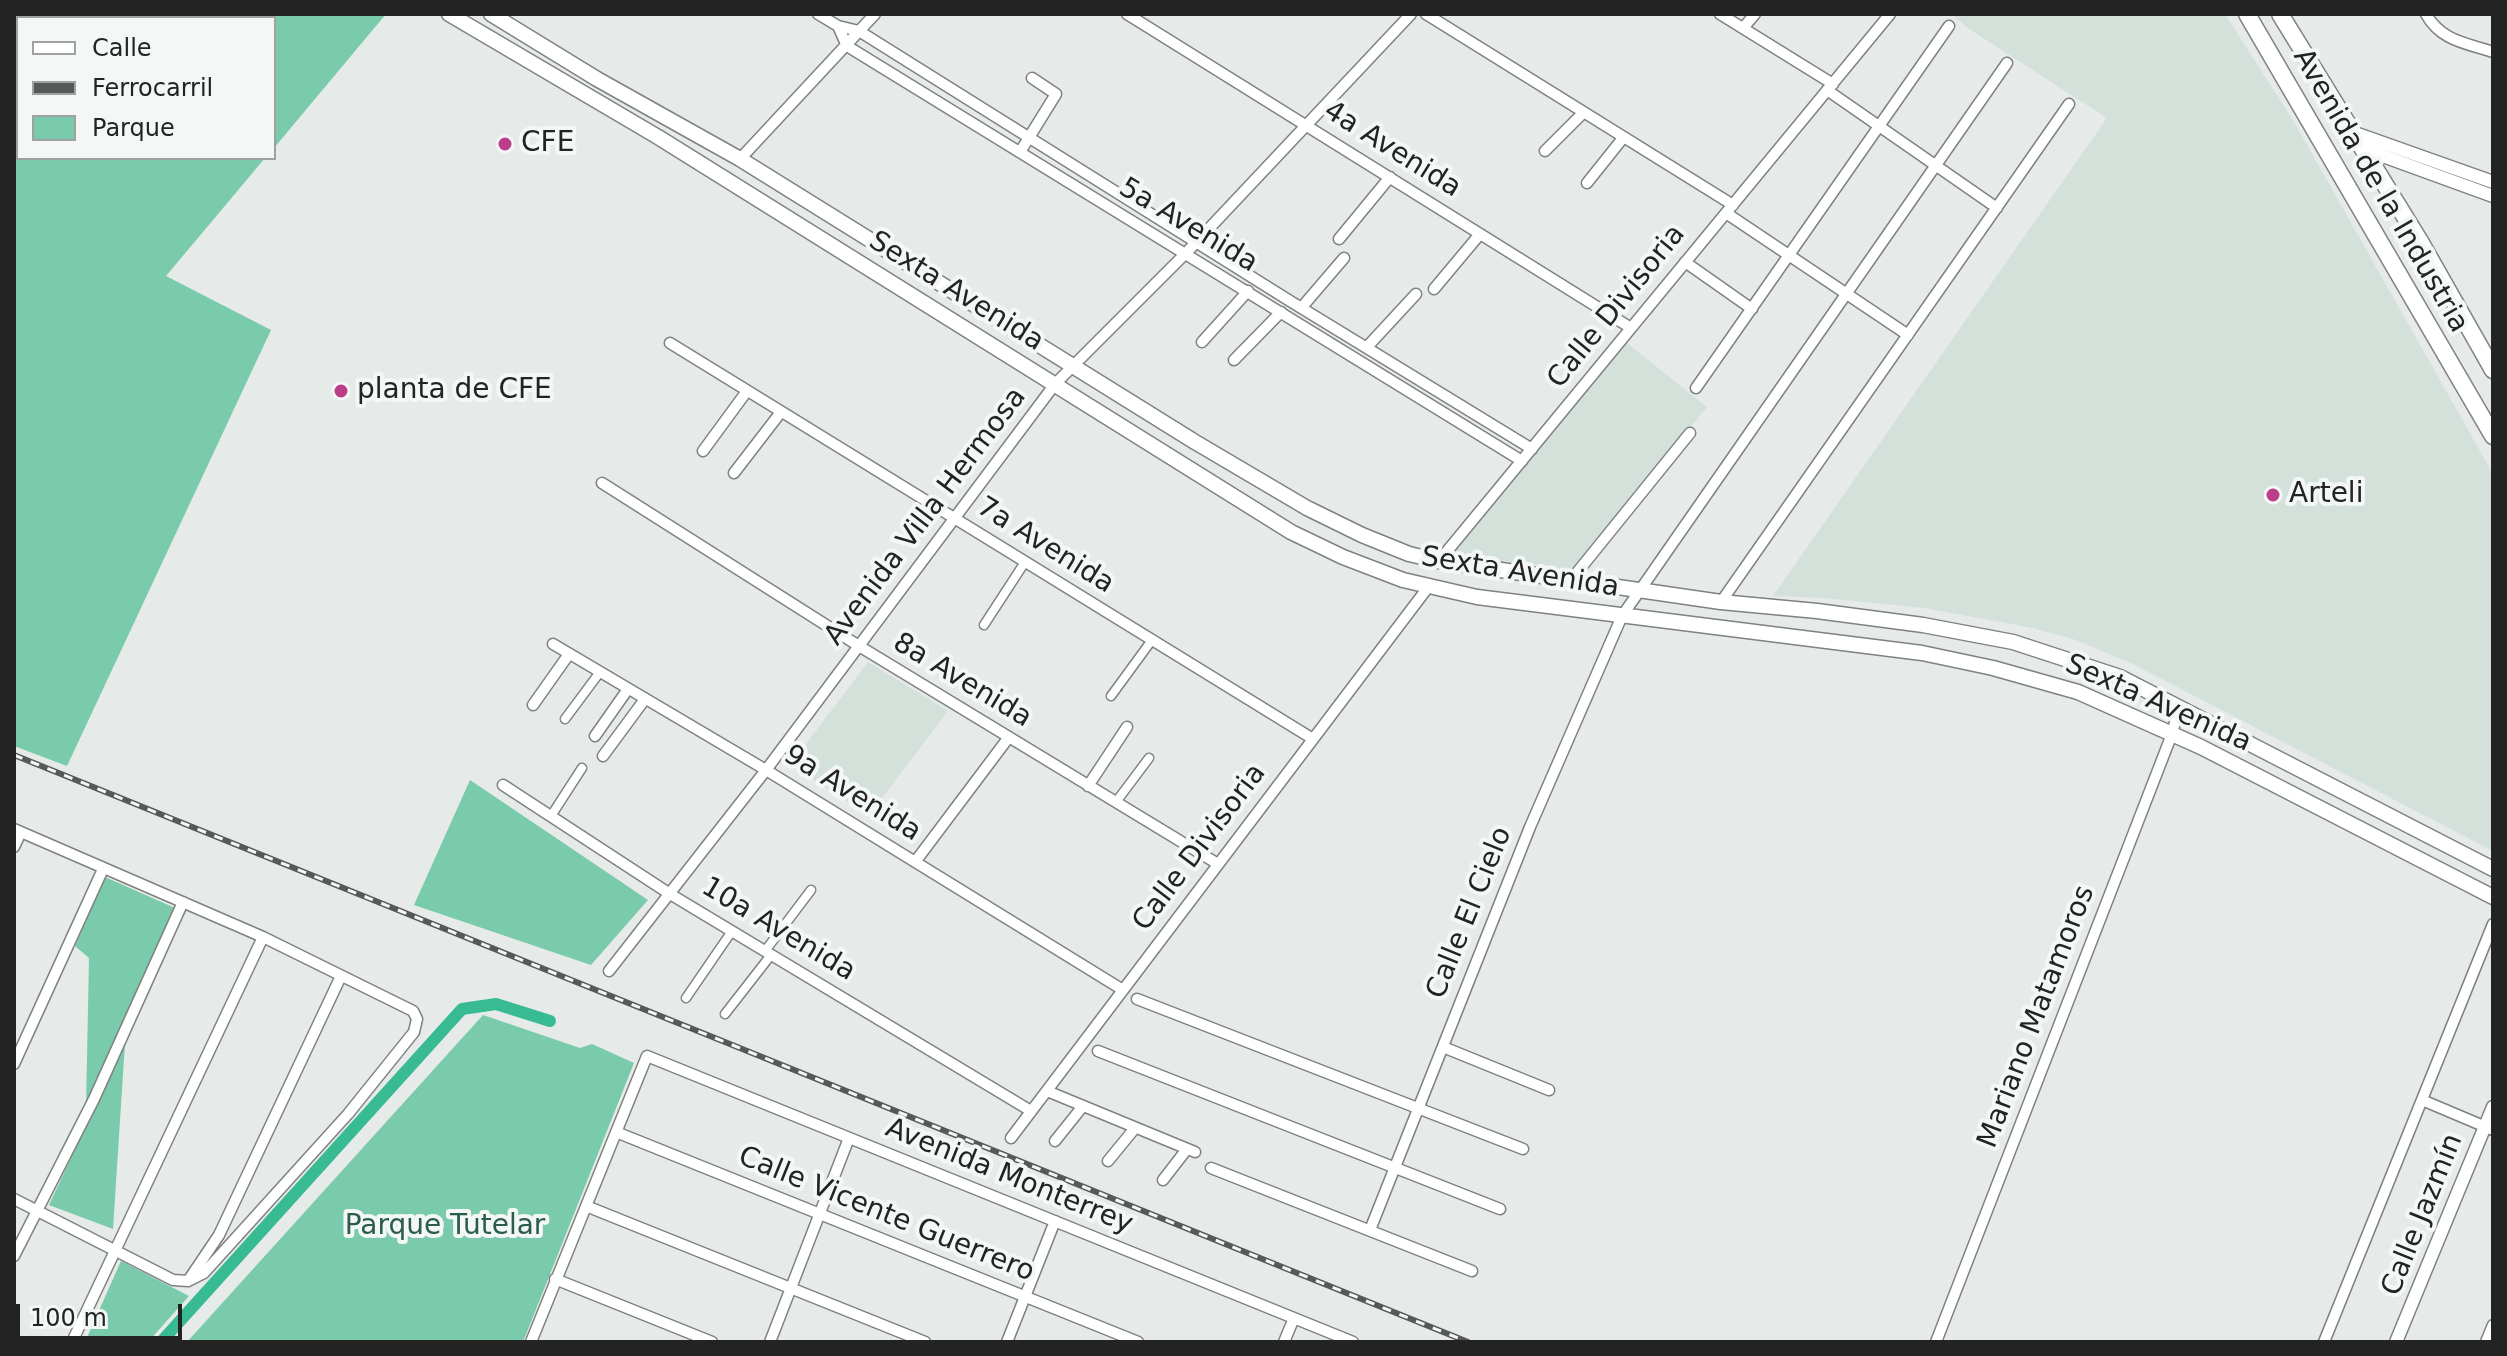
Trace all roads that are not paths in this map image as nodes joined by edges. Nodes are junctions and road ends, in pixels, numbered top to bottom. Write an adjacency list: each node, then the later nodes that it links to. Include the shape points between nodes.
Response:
1 (449, 14): 66 (main road, Sexta Avenida)
2 (491, 14): 33 (main road, Sexta Avenida)
3 (818, 14): 14 (street, 5a Avenida)
4 (875, 14): 17 (street)
5 (1127, 14): 25 (street, 4a Avenida)
6 (1411, 14): 25 (street, Avenida Villa Hermosa)
7 (1426, 14): 24 (street)
8 (1720, 14): 16 (street)
9 (1755, 14): 16 (street)
10 (1890, 14): 22 (street, Calle Divisoria)
11 (2247, 14): 72 (main road, Avenida de la Industria)
12 (2280, 14): 27 (main road, Avenida de la Industria)
13 (2426, 14): 19 (street, via 2442,34)
14 (838, 26): 17 (street, 5a Avenida); 18 (street)
15 (1949, 26): 26 (street)
16 (1743, 28): 22 (street)
17 (859, 31): 18 (street); 28 (street, 5a Avenida)
18 (847, 46): 32 (street, 5a Avenida); 33 (street)
19 (2493, 52)
20 (2007, 63): 34 (street, Calle El Cielo)
21 (1032, 78): 28 (street, via 1056,94)
22 (1830, 87): 26 (street); 40 (street, Calle Divisoria)
23 (2069, 104): 39 (street)
24 (1583, 113): 29 (street); 31 (street)
25 (1307, 125): 35 (street, 4a Avenida); 43 (street, Avenida Villa Hermosa)
26 (1879, 125): 34 (street); 45 (street)
27 (2352, 132): 30 (main road, Avenida de la Industria); 36 (street)
28 (1029, 138): 32 (street); 43 (street, 5a Avenida)
29 (1623, 138): 37 (street); 40 (street)
30 (2361, 148): 38 (street); 64 (main road, Avenida de la Industria)
31 (1545, 151)
32 (1020, 152): 44 (street, 5a Avenida)
33 (740, 159): 63 (main road, Sexta Avenida)
34 (1936, 164): 39 (street); 50 (street, Calle El Cielo)
35 (1390, 177): 41 (street, 4a Avenida); 42 (street)
36 (2493, 182)
37 (1587, 183)
38 (2493, 196)
39 (1997, 208): 56 (street)
40 (1730, 209): 45 (street); 47 (street, Calle Divisoria)
41 (1480, 234): 48 (street); 55 (street, 4a Avenida)
42 (1339, 239)
43 (1196, 242): 44 (street, Avenida Villa Hermosa); 52 (street, 5a Avenida)
44 (1186, 253): 49 (street, 5a Avenida); 63 (street, Avenida Villa Hermosa)
45 (1789, 255): 50 (street); 53 (street)
46 (1344, 258): 52 (street)
47 (1685, 262): 53 (street); 55 (street, Calle Divisoria)
48 (1434, 289)
49 (1248, 291): 54 (street, 5a Avenida); 58 (street)
50 (1845, 293): 56 (street); 83 (street, Calle El Cielo)
51 (1416, 294): 60 (street)
52 (1302, 307): 57 (street, 5a Avenida)
53 (1752, 309): 68 (street)
54 (1281, 312): 61 (street, 5a Avenida); 62 (street)
55 (1631, 328): 73 (street, Calle Divisoria)
56 (1908, 335): 84 (street)
57 (1356, 341): 60 (street, 5a Avenida); 61 (street)
58 (1202, 342)
59 (670, 343): 69 (street, 7a Avenida)
60 (1367, 347): 65 (street, 5a Avenida)
61 (1348, 353): 67 (street, 5a Avenida)
62 (1234, 360)
63 (1075, 366): 66 (street, Avenida Villa Hermosa); 79 (main road, Sexta Avenida, via 1307,508 1409,554)
64 (2493, 370)
65 (1413, 376): 67 (street); 73 (street, 5a Avenida)
66 (1055, 384): 78 (street, Avenida Villa Hermosa); 82 (main road, Sexta Avenida, via 1291,532 1343,557)
67 (1404, 388): 75 (street, 5a Avenida)
68 (1696, 388)
69 (747, 391): 70 (street, 7a Avenida); 74 (street)
70 (781, 412): 76 (street); 78 (street, 7a Avenida)
71 (1690, 433): 81 (street)
72 (2493, 436)
73 (1532, 449): 75 (street, Calle Divisoria)
74 (703, 451)
75 (1522, 461): 79 (street, Calle Divisoria)
76 (734, 473)
77 (602, 483): 89 (street, 8a Avenida)
78 (954, 518): 80 (street, 7a Avenida); 89 (street, Avenida Villa Hermosa)
79 (1439, 561): 81 (main road, Sexta Avenida)
80 (1025, 562): 86 (street); 87 (street, 7a Avenida)
81 (1571, 580): 83 (main road, Sexta Avenida)
82 (1429, 586): 85 (main road, Sexta Avenida); 102 (street, Calle Divisoria)
83 (1638, 589): 84 (main road, Sexta Avenida); 85 (street, Calle El Cielo)
84 (1721, 602): 96 (main road, Sexta Avenida, via 1923,625 2013,642 2120,677)
85 (1622, 616): 99 (main road, Sexta Avenida, via 1922,653 1993,668 2078,692); 131 (street, Calle El Cielo, via 1530,827)
86 (984, 625)
87 (1152, 640): 93 (street); 102 (street, 7a Avenida)
88 (553, 644): 90 (street, 9a Avenida)
89 (859, 646): 101 (street, 8a Avenida); 106 (street, Avenida Villa Hermosa)
90 (569, 654): 91 (street, 9a Avenida); 95 (street)
91 (600, 672): 92 (street, 9a Avenida); 97 (street)
92 (628, 689): 94 (street, 9a Avenida); 100 (street)
93 (1111, 696)
94 (645, 699): 103 (street); 106 (street, 9a Avenida)
95 (533, 705)
96 (2179, 707): 99 (street, Mariano Matamoros); 116 (main road, Sexta Avenida)
97 (565, 719)
98 (1127, 727): 108 (street)
99 (2172, 734): 119 (main road, Sexta Avenida); 177 (street, Mariano Matamoros)
100 (595, 736)
101 (1009, 737): 108 (street, 8a Avenida); 113 (street)
102 (1313, 739): 114 (street, Calle Divisoria)
103 (603, 756)
104 (1149, 758): 109 (street)
105 (582, 768): 110 (street)
106 (766, 770): 113 (street, 9a Avenida); 118 (street, Avenida Villa Hermosa)
107 (503, 785): 110 (street, 10a Avenida)
108 (1088, 786): 109 (street, 8a Avenida)
109 (1116, 802): 114 (street, 8a Avenida)
110 (551, 816): 118 (street, 10a Avenida)
111 (18, 830): 112 (street); 115 (street)
112 (14, 847)
113 (915, 862): 127 (street, 9a Avenida)
114 (1218, 864): 127 (street, Calle Divisoria)
115 (103, 869): 120 (street); 133 (street)
116 (2493, 869)
117 (811, 890): 124 (street)
118 (670, 894): 122 (street, 10a Avenida); 125 (street, Avenida Villa Hermosa)
119 (2493, 897)
120 (183, 902): 123 (street); 155 (street)
121 (2493, 924): 136 (street)
122 (732, 931): 124 (street, 10a Avenida); 128 (street)
123 (263, 937): 126 (street); 159 (street)
124 (768, 953): 130 (street); 140 (street, 10a Avenida)
125 (609, 971)
126 (341, 976): 163 (street, via 219,1235); 163 (street, via 413,1011 414,1032 348,1114 204,1273)
127 (1123, 990): 135 (street, Calle Divisoria)
128 (686, 998)
129 (1137, 999): 139 (street)
130 (725, 1014)
131 (1443, 1047): 134 (street); 139 (street, Calle El Cielo)
132 (1098, 1051): 149 (street)
133 (14, 1064)
134 (1549, 1090)
135 (1047, 1091): 137 (street); 140 (street, Calle Divisoria)
136 (2422, 1100): 142 (street); 178 (street)
137 (1083, 1106): 141 (street); 146 (street)
138 (2493, 1107): 142 (street, Calle Jazmín)
139 (1419, 1109): 147 (street); 149 (street, Calle El Cielo)
140 (1031, 1111): 145 (street, Calle Divisoria)
141 (1135, 1128): 148 (street); 151 (street, via 1191,1150)
142 (2489, 1128): 179 (street, Calle Jazmín)
143 (616, 1132): 144 (street, Avenida Monterrey, via 647,1056); 153 (street); 156 (street, Calle Vicente Guerrero)
144 (849, 1138): 156 (street); 157 (street, Avenida Monterrey)
145 (1011, 1138)
146 (1055, 1141)
147 (1523, 1149)
148 (1108, 1161)
149 (1395, 1167): 154 (street); 158 (street, Calle El Cielo)
150 (1211, 1168): 158 (street)
151 (1163, 1180)
152 (14, 1199): 155 (street)
153 (586, 1206): 162 (street); 164 (street)
154 (1500, 1209)
155 (37, 1211): 159 (street); 160 (street)
156 (820, 1214): 164 (street); 165 (street, Calle Vicente Guerrero)
157 (1055, 1221): 165 (street); 166 (street, Avenida Monterrey)
158 (1370, 1230): 161 (street)
159 (116, 1249): 163 (street, via 173,1280); 168 (street)
160 (14, 1256)
161 (1472, 1271)
162 (555, 1279): 169 (street); 170 (street)
163 (188, 1281)
164 (791, 1288): 171 (street); 172 (street)
165 (1025, 1297): 173 (street); 174 (street, Calle Vicente Guerrero)
166 (1294, 1318): 175 (street); 176 (street, Avenida Monterrey)
167 (2493, 1325): 180 (street)
168 (72, 1342)
169 (531, 1342)
170 (712, 1342)
171 (770, 1342)
172 (925, 1342)
173 (1007, 1342)
174 (1138, 1342)
175 (1284, 1342)
176 (1353, 1342)
177 (1936, 1342)
178 (2324, 1342)
179 (2396, 1342)
180 (2486, 1342)

